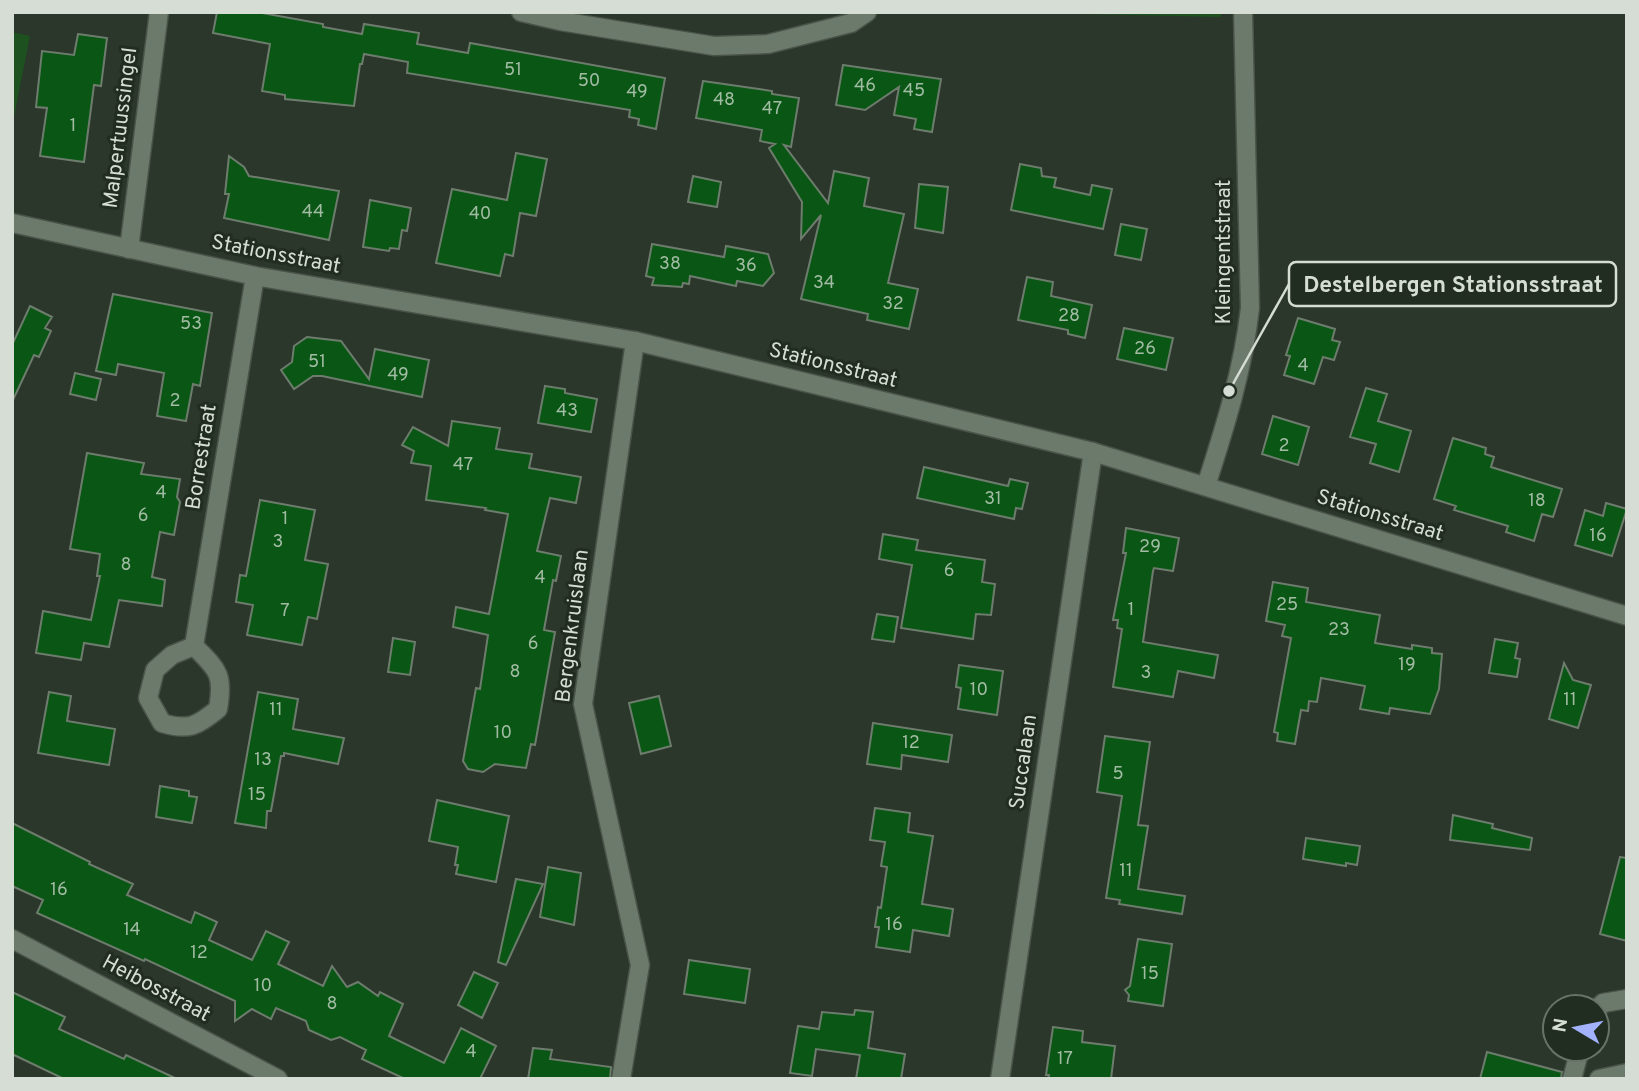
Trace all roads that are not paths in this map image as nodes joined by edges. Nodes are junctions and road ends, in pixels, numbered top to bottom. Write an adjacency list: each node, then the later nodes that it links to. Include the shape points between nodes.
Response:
1 (159, 12): 6 (street, Malpertuussingel)
2 (521, 12): 3 (street, via 714,46 768,44 851,23)
3 (867, 12)
4 (1243, 12): 10 (street, Kleingentstraat, via 1250,308 1236,393)
5 (12, 223): 6 (street, Stationsstraat)
6 (129, 249): 7 (street, Stationsstraat)
7 (255, 276): 8 (street, Stationsstraat); 12 (street, Borrestraat)
8 (635, 341): 9 (street, Stationsstraat); 16 (street, Bergenkruislaan, via 583,704 640,965)
9 (1093, 452): 10 (street, Stationsstraat); 17 (street, Succalaan)
10 (1206, 486): 11 (street, Stationsstraat)
11 (1627, 617)
12 (194, 646): 12 (street, via 216,668 222,687 218,709 198,725 180,728 162,723 148,698 155,670 172,655)
13 (12, 939): 15 (street, Heibosstraat)
14 (1627, 1073): 18 (street)
15 (278, 1079)
16 (621, 1079)
17 (1000, 1079)
18 (1600, 1079)

